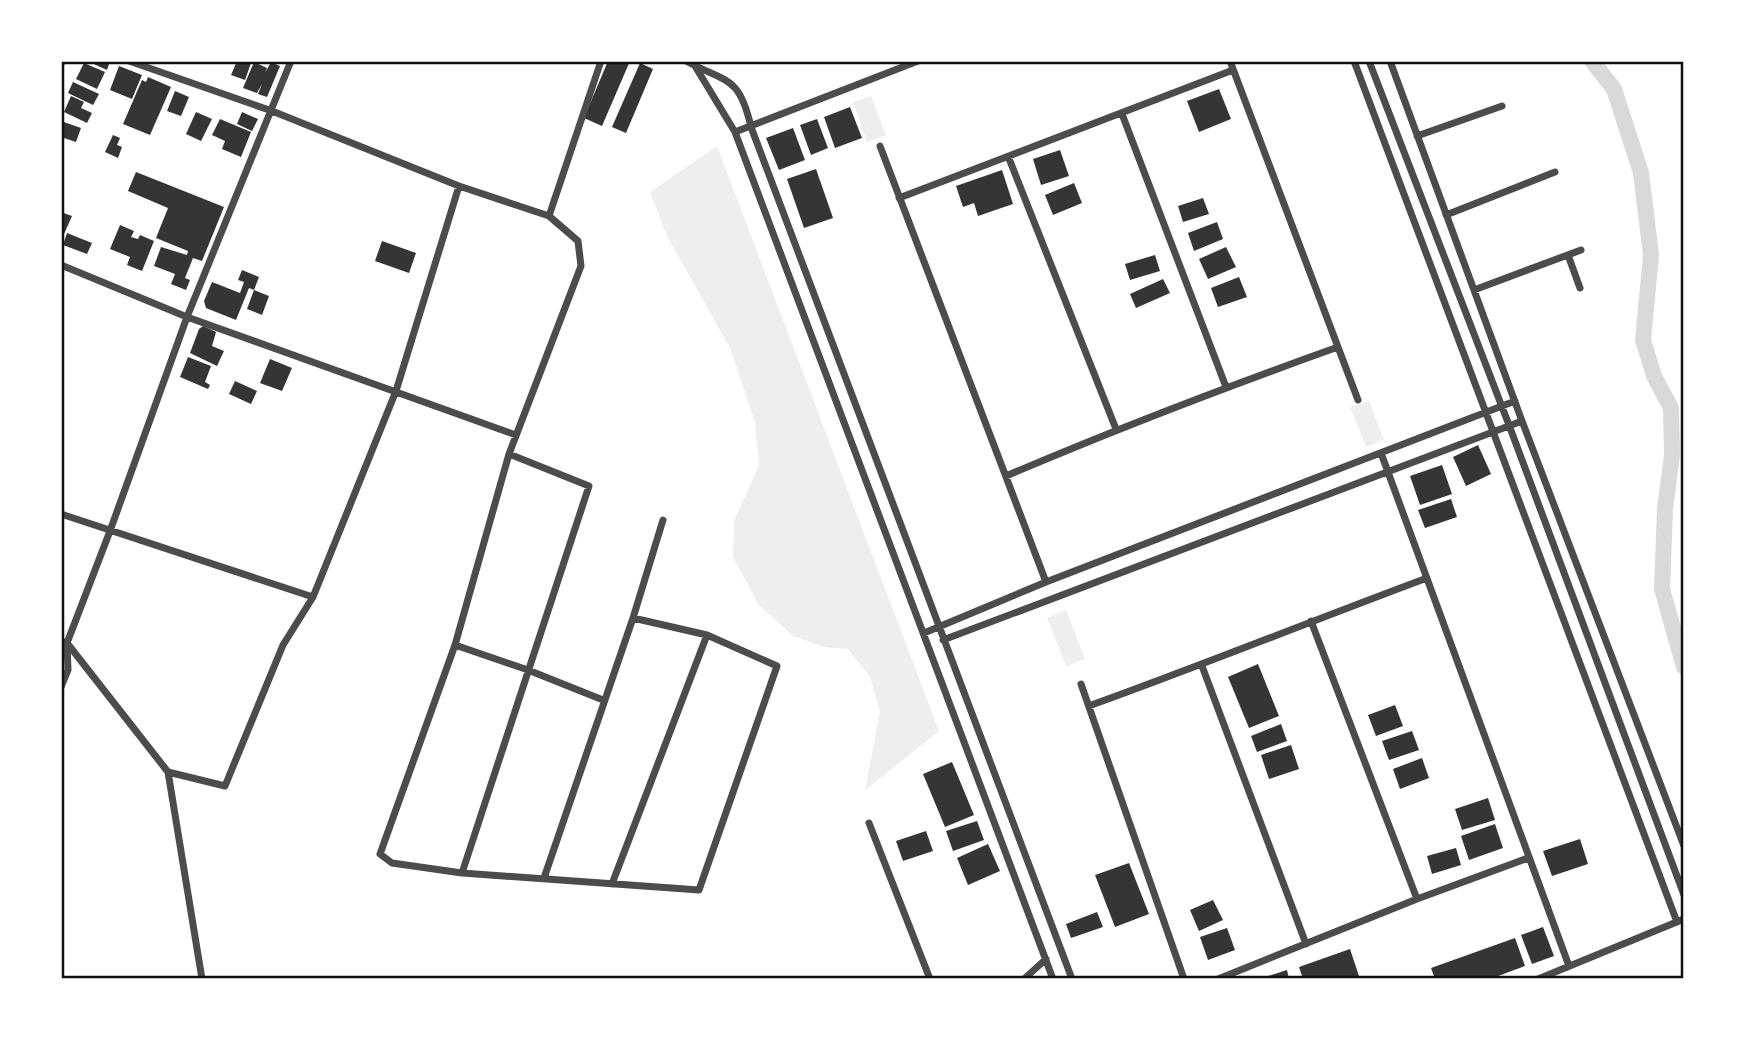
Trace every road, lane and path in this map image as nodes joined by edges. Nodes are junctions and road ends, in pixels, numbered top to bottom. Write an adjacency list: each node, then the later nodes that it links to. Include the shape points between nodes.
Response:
1 (129, 61): 13 (street)
2 (291, 61): 13 (street)
3 (601, 61): 24 (street)
4 (686, 61): 10 (street)
5 (918, 61): 15 (street)
6 (1230, 61): 11 (street)
7 (1354, 61): 37 (street)
8 (1369, 61): 36 (street)
9 (1390, 61): 17 (street)
10 (695, 66): 15 (street, via 730,80 746,104); 16 (street)
11 (1233, 70): 14 (street); 31 (street)
12 (1502, 106): 17 (street)
13 (272, 111): 21 (street); 30 (street)
14 (1122, 114): 19 (street); 32 (street)
15 (751, 127): 16 (street); 55 (street)
16 (736, 132): 56 (street)
17 (1417, 136): 23 (street)
18 (880, 146): 22 (street)
19 (1008, 156): 22 (street); 40 (street)
20 (1555, 172): 23 (street)
21 (459, 186): 24 (street); 33 (street)
22 (899, 198): 46 (street)
23 (1446, 215): 29 (street)
24 (549, 216): 42 (street, via 578,241 581,266)
25 (1581, 250): 26 (street)
26 (1568, 255): 28 (street); 29 (street)
27 (61, 265): 30 (street)
28 (1580, 288)
29 (1474, 290): 35 (street)
30 (187, 317): 33 (street); 49 (street)
31 (1338, 347): 32 (street); 34 (street)
32 (1226, 387): 40 (street)
33 (396, 391): 42 (street); 52 (street)
34 (1359, 400)
35 (1515, 401): 36 (street); 38 (street)
36 (1501, 407): 37 (street); 39 (street)
37 (1486, 412): 41 (street); 43 (street)
38 (1522, 421): 39 (street); 69 (street)
39 (1509, 425): 41 (street); 74 (street)
40 (1116, 429): 46 (street)
41 (1493, 431): 45 (street); 76 (street)
42 (516, 435): 44 (street)
43 (1381, 453): 45 (street); 51 (street)
44 (509, 454): 60 (street); 62 (street, via 589,486)
45 (1387, 471): 50 (street); 58 (street)
46 (1006, 476): 51 (street)
47 (61, 514): 49 (street)
48 (663, 520): 53 (street)
49 (110, 531): 52 (street); 59 (street)
50 (1427, 578): 54 (street); 70 (street)
51 (1046, 582): 55 (street)
52 (313, 597): 67 (street, via 283,645 225,786)
53 (633, 618): 57 (street); 65 (street)
54 (1311, 621): 61 (street); 75 (street)
55 (938, 626): 56 (street); 58 (street)
56 (924, 633): 78 (street)
57 (707, 635): 73 (street); 73 (street, via 777,666 699,890)
58 (943, 640): 84 (street)
59 (64, 642): 64 (street, via 68,670); 67 (street)
60 (455, 645): 62 (street); 71 (street, via 380,854 392,863)
61 (1202, 666): 66 (street); 77 (street)
62 (528, 670): 65 (street); 71 (street)
63 (1081, 684): 66 (street)
64 (61, 687)
65 (603, 700): 72 (street)
66 (1089, 706): 85 (street)
67 (168, 772): 80 (street)
68 (869, 823): 81 (street)
69 (1684, 846)
70 (1528, 858): 75 (street); 79 (street)
71 (462, 873): 72 (street)
72 (544, 878): 73 (street)
73 (612, 884)
74 (1684, 895)
75 (1417, 899): 77 (street)
76 (1680, 920): 79 (street)
77 (1306, 944): 86 (street)
78 (1046, 959): 82 (street); 83 (street)
79 (1569, 967): 87 (street)
80 (202, 979)
81 (930, 979)
82 (1024, 979)
83 (1053, 979)
84 (1072, 979)
85 (1184, 979)
86 (1218, 979)
87 (1538, 979)

